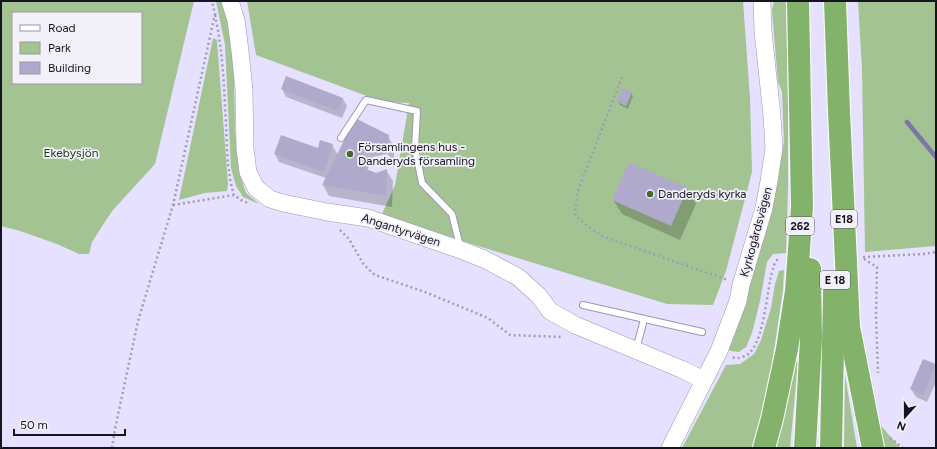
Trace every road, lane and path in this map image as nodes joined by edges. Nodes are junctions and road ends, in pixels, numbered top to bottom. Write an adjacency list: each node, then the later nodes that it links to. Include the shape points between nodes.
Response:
1 (212, 1): 7 (path)
2 (230, 1): 15 (street, Angantyrvägen, via 236,20 244,90 248,172 256,188 283,203 368,218)
3 (762, 1): 17 (street, Kyrkogårdsvägen, via 774,148 764,208)
4 (798, 1): 28 (highway, 262, via 802,207 797,283 787,349)
5 (805, 1): 29 (highway, E 18, via 811,339)
6 (835, 1): 9 (highway, E 18)
7 (215, 14): 11 (path, via 224,83 230,181); 12 (path)
8 (622, 77): 17 (path, via 578,191 575,215 604,237)
9 (839, 112): 25 (highway, E18, via 849,327); 30 (highway, E 18)
10 (341, 138): 15 (lane, via 366,100 417,111 415,148 422,183 452,214)
11 (234, 195): 12 (path); 13 (path)
12 (173, 205): 26 (path, via 138,320)
13 (253, 205)
14 (340, 230): 21 (path, via 364,265 375,275 426,292 488,318 510,335)
15 (461, 250): 22 (street, Angantyrvägen, via 518,277 539,296 550,311 575,325)
16 (936, 252): 23 (path, via 860,257 877,267)
17 (741, 285): 24 (street, Kyrkogårdsvägen, via 738,301 719,351)
18 (583, 305): 19 (lane)
19 (644, 319): 20 (lane); 22 (lane)
20 (702, 332)
21 (569, 337)
22 (636, 350): 24 (street, Angantyrvägen)
23 (878, 376)
24 (704, 380): 27 (street, Kyrkogårdsvägen)
25 (880, 440): 31 (path, via 889,438)
26 (112, 448)
27 (670, 448)
28 (764, 448)
29 (805, 448)
30 (831, 448)
31 (903, 448)

